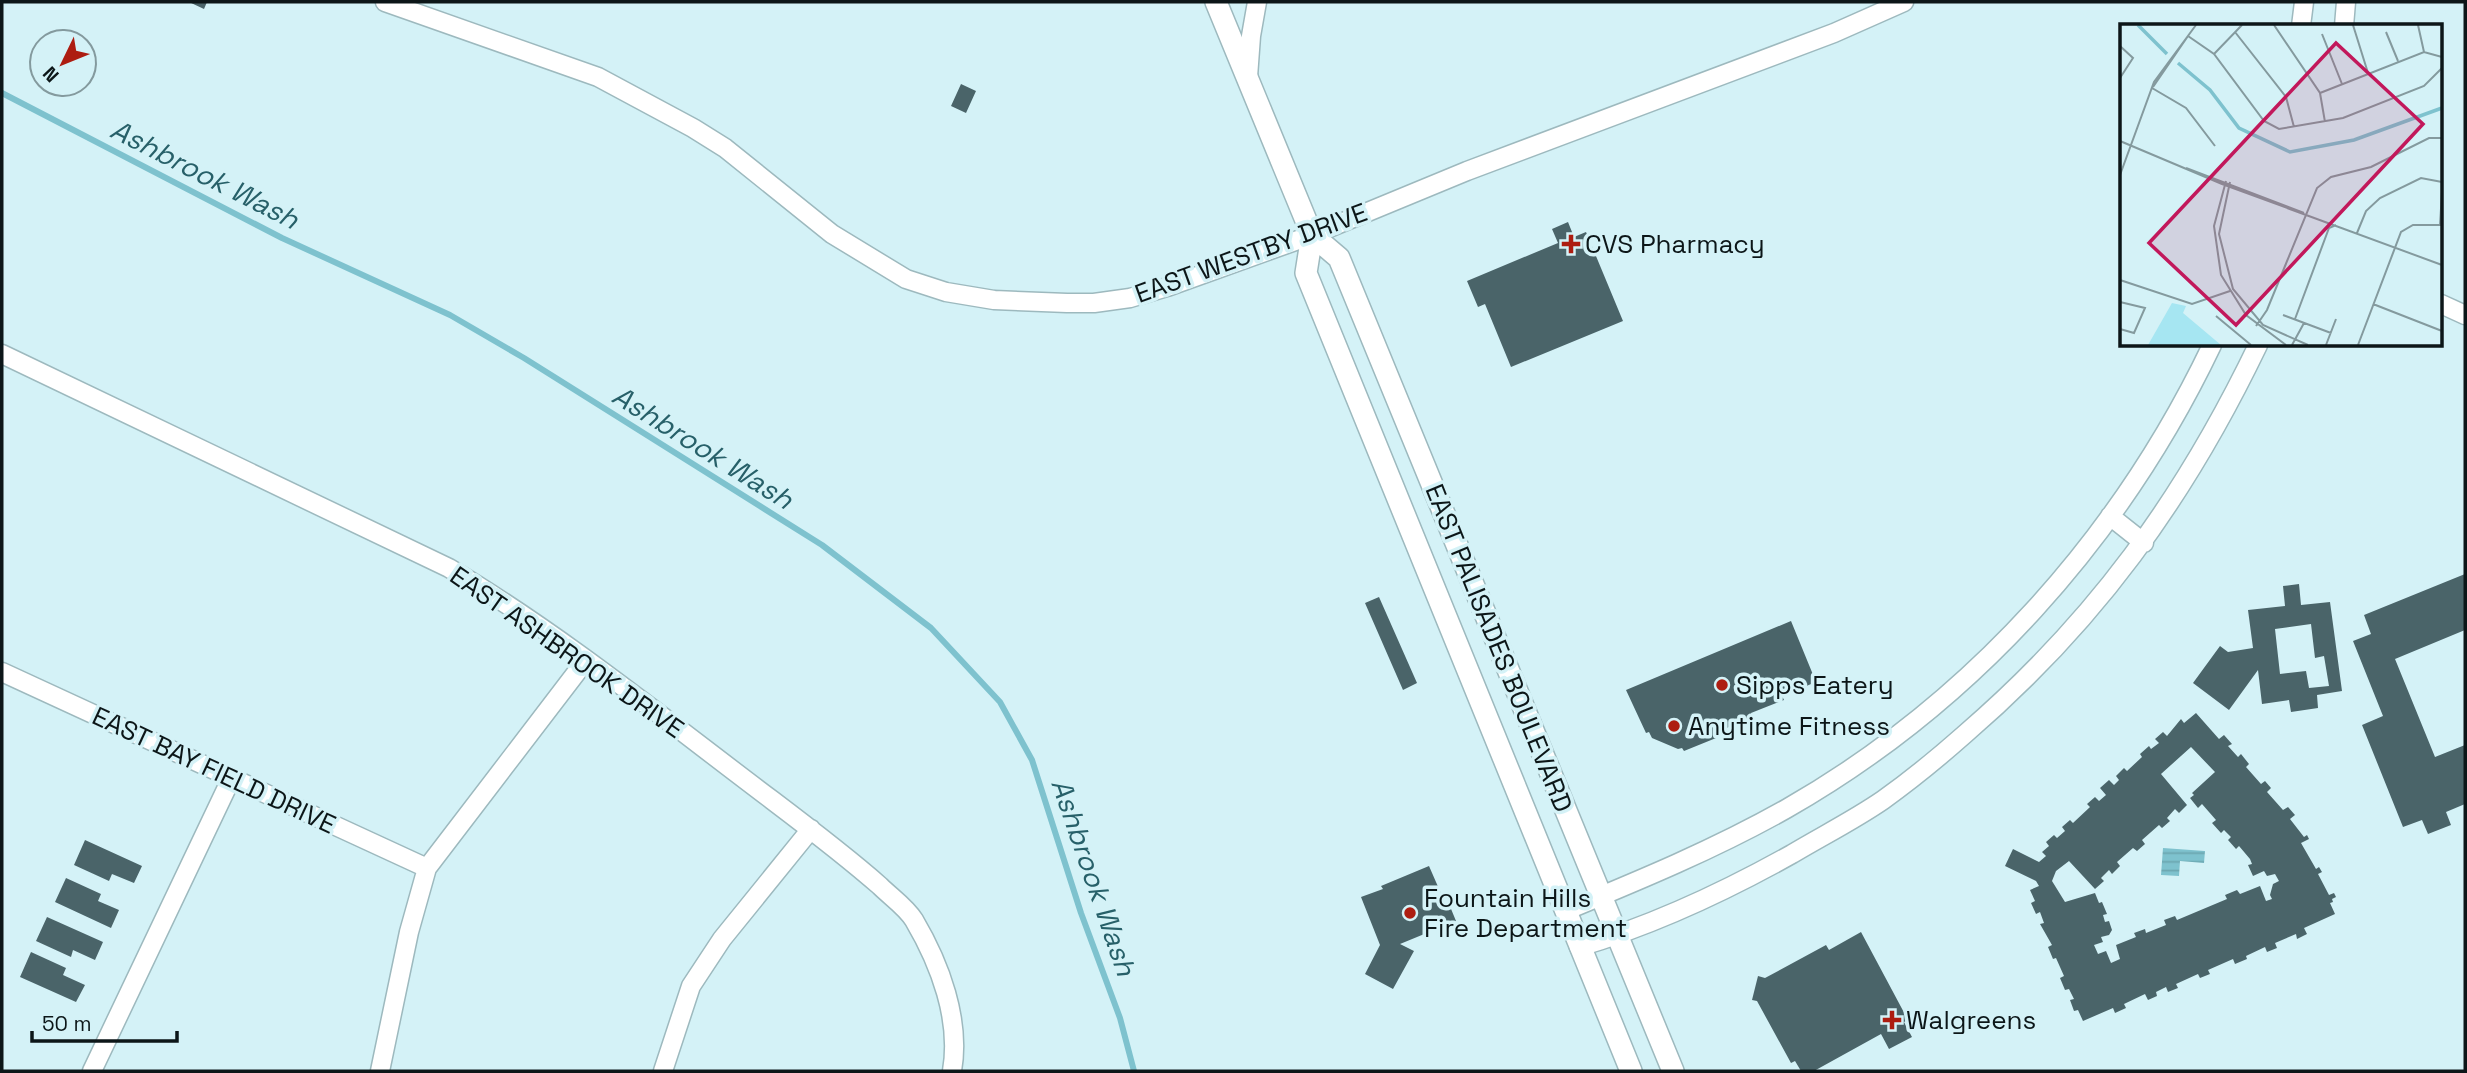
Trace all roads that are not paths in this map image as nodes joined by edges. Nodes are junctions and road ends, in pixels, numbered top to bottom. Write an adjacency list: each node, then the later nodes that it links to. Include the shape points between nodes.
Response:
1 (385, 2): 10 (street, EAST WESTBY DRIVE, via 597,77 725,148 832,234 906,279 946,292 993,300 1067,303 1130,298)
2 (1216, 2): 9 (street, EAST PALISADES BOULEVARD)
3 (1257, 2): 9 (street)
4 (1904, 2): 10 (street, EAST WESTBY DRIVE)
5 (2304, 2): 7 (street)
6 (2346, 2): 8 (street)
7 (2301, 24)
8 (2344, 24)
9 (1248, 80): 10 (street, EAST PALISADES BOULEVARD)
10 (1312, 234): 23 (street, EAST PALISADES BOULEVARD, via 1339,258); 24 (street, EAST PALISADES BOULEVARD, via 1306,273)
11 (2442, 304): 12 (street)
12 (2465, 315)
13 (2211, 346): 16 (street, via 2158,445)
14 (2258, 346): 17 (street, via 2184,484)
15 (2, 354): 18 (street, EAST ASHBROOK DRIVE, via 449,568)
16 (2110, 516): 17 (street); 23 (street, via 2006,639 1948,696 1885,744 1752,828)
17 (2144, 543): 25 (street, via 2102,597 2028,677 1884,799 1735,885)
18 (586, 660): 21 (street, EAST ASHBROOK DRIVE); 22 (street)
19 (2, 672): 20 (street, EAST BAY FIELD DRIVE)
20 (231, 779): 22 (street, EAST BAY FIELD DRIVE); 27 (street)
21 (811, 829): 29 (street, via 722,939 691,986); 30 (street, EAST ASHBROOK DRIVE, via 914,920 935,962 950,1010 954,1033)
22 (427, 868): 28 (street)
23 (1601, 896): 24 (street); 25 (street, EAST PALISADES BOULEVARD)
24 (1565, 911): 26 (street, EAST PALISADES BOULEVARD)
25 (1619, 936): 26 (street); 32 (street, EAST PALISADES BOULEVARD)
26 (1579, 947): 31 (street, EAST PALISADES BOULEVARD)
27 (92, 1071)
28 (380, 1071)
29 (663, 1071)
30 (951, 1071)
31 (1631, 1071)
32 (1673, 1071)

